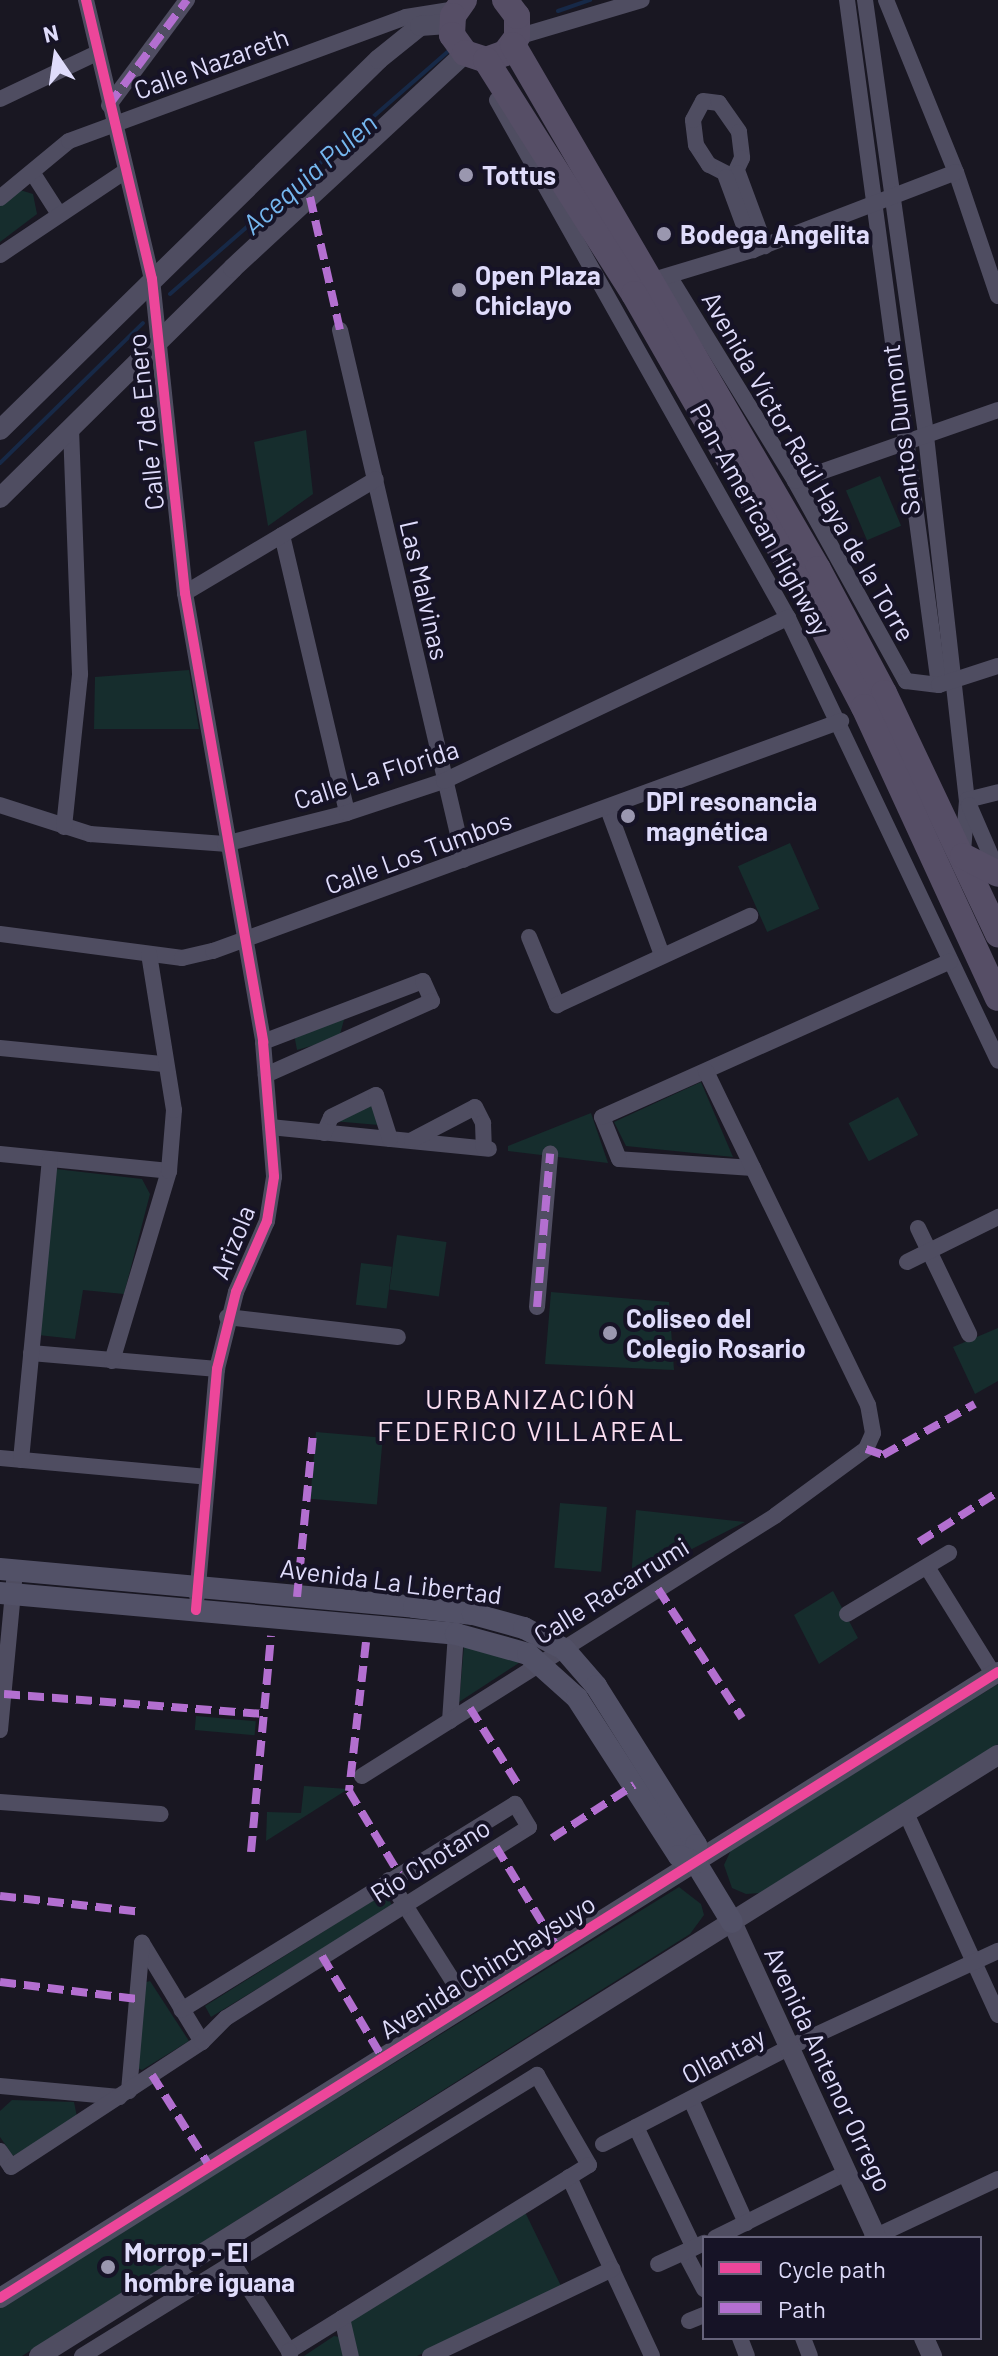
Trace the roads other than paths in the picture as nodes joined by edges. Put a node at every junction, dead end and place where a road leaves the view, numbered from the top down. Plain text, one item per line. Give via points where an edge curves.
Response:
1 (86, 0) edge
2 (187, 0) edge
3 (505, 0) edge
4 (642, 0) edge
5 (847, 0) edge
6 (865, 0) edge
7 (886, 0) edge
8 (458, 7) edge
9 (515, 41) junction
10 (97, 53) junction
11 (474, 57) junction
12 (0, 99) edge
13 (109, 105) junction
14 (113, 124) junction
15 (32, 172) junction
16 (124, 172) junction
17 (956, 172) junction
18 (732, 175) dead end
19 (895, 197) junction
20 (0, 198) edge
21 (877, 204) junction
22 (59, 214) junction
23 (759, 248) junction
24 (0, 255) edge
25 (661, 278) junction
26 (152, 279) junction
27 (998, 296) edge
28 (340, 330) dead end
29 (158, 340) junction
30 (998, 410) edge
31 (71, 427) junction
32 (0, 430) edge
33 (926, 436) junction
34 (908, 442) junction
35 (766, 454) junction
36 (376, 479) junction
37 (795, 481) junction
38 (0, 498) edge
39 (282, 535) junction
40 (185, 593) junction
41 (788, 618) junction
42 (998, 666) edge
43 (946, 683) junction
44 (841, 721) junction
45 (444, 781) junction
46 (998, 792) edge
47 (967, 800) junction
48 (0, 805) edge
49 (608, 809) junction
50 (347, 813) junction
51 (64, 827) junction
52 (225, 844) junction
53 (963, 856) junction
54 (464, 860) junction
55 (998, 873) edge
56 (750, 916) dead end
57 (0, 934) edge
58 (998, 934) edge
59 (529, 937) dead end
60 (243, 943) junction
61 (149, 954) junction
62 (662, 955) junction
63 (950, 961) junction
64 (998, 998) edge
65 (353, 1009) junction
66 (353, 1036) junction
67 (263, 1042) junction
68 (0, 1048) edge
69 (998, 1061) edge
70 (164, 1064) junction
71 (706, 1071) junction
72 (266, 1075) junction
73 (270, 1127) junction
74 (324, 1133) junction
75 (390, 1139) junction
76 (411, 1141) junction
77 (0, 1154) edge
78 (550, 1154) dead end
79 (50, 1159) junction
80 (753, 1168) junction
81 (169, 1171) junction
82 (998, 1217) edge
83 (918, 1228) dead end
84 (928, 1252) junction
85 (907, 1262) dead end
86 (537, 1307) dead end
87 (227, 1317) junction
88 (969, 1334) dead end
89 (398, 1337) dead end
90 (31, 1353) junction
91 (112, 1361) junction
92 (217, 1369) junction
93 (0, 1458) edge
94 (21, 1460) junction
95 (207, 1477) junction
96 (949, 1553) dead end
97 (927, 1567) junction
98 (8, 1570) edge
99 (6, 1593) edge
100 (197, 1599) junction
101 (847, 1614) dead end
102 (413, 1618) junction
103 (456, 1634) junction
104 (564, 1649) junction
105 (542, 1662) junction
106 (996, 1673) edge
107 (2, 1698) edge
108 (450, 1721) junction
109 (0, 1730) edge
110 (613, 1732) junction
111 (998, 1755) edge
112 (362, 1776) dead end
113 (0, 1802) edge
114 (906, 1813) junction
115 (161, 1814) dead end
116 (700, 1869) junction
117 (389, 1880) junction
118 (404, 1903) junction
119 (729, 1916) junction
120 (300, 1936) junction
121 (998, 1951) edge
122 (316, 1960) junction
123 (974, 1962) junction
124 (468, 2005) junction
125 (182, 2010) junction
126 (998, 2015) edge
127 (202, 2042) junction
128 (792, 2046) junction
129 (0, 2086) edge
130 (124, 2094) junction
131 (691, 2100) junction
132 (636, 2127) junction
133 (603, 2144) dead end
134 (0, 2151) edge
135 (848, 2172) junction
136 (569, 2177) junction
137 (998, 2179) edge
138 (746, 2223) junction
139 (719, 2236) edge
140 (875, 2236) edge
141 (877, 2236) edge
142 (220, 2243) junction
143 (694, 2248) edge
144 (232, 2263) junction
145 (658, 2264) dead end
146 (612, 2269) junction
147 (702, 2281) edge
148 (0, 2298) edge
149 (342, 2318) junction
150 (289, 2354) edge
151 (39, 2356) edge
152 (82, 2356) edge
153 (351, 2356) edge
154 (430, 2356) edge
155 (652, 2356) edge

1 - 10 street, Calle 7 de Enero
2 - 13 street
3 - 9 main road, Pan-American Highway via 517,16
4 - 9 street
5 - 21 street, Santos Dumont
6 - 19 street, Santos Dumont
7 - 17 street
8 - 11 main road, Pan-American Highway
8 - 14 street, Calle Nazareth via 406,17
8 - 26 street via 407,34
9 - 11 main road
9 - 25 main road, Pan-American Highway
10 - 12 street
10 - 13 street, Calle 7 de Enero
11 - 29 street
11 - 41 street
11 - 64 main road, Pan-American Highway via 634,294 797,579 864,707
13 - 14 street, Calle 7 de Enero
14 - 15 street, Calle Nazareth via 69,141
14 - 16 street, Calle 7 de Enero
15 - 20 street, Calle Nazareth
15 - 22 street
16 - 22 street
16 - 26 street, Calle 7 de Enero
17 - 19 street
17 - 27 street
18 - 23 street
19 - 21 street
19 - 33 street, Santos Dumont
21 - 23 street
21 - 34 street, Santos Dumont
22 - 24 street
23 - 25 street
25 - 35 main road, Pan-American Highway
26 - 29 street, Calle 7 de Enero
26 - 32 street
28 - 36 street, Las Malvinas
29 - 31 street
29 - 40 street, Calle 7 de Enero
30 - 33 street
31 - 38 street
31 - 51 street via 80,674
33 - 34 street
33 - 43 street, Santos Dumont
34 - 37 street
34 - 43 street, Santos Dumont
35 - 37 street, Avenida Víctor Raúl Haya de la Torre
35 - 53 main road, Pan-American Highway
36 - 39 street
36 - 45 street, Las Malvinas
37 - 43 street, Avenida Víctor Raúl Haya de la Torre via 906,681
39 - 40 street
39 - 50 street
40 - 52 street, Calle 7 de Enero
41 - 44 street
41 - 45 street, Calle La Florida
42 - 43 street
43 - 47 street, Santos Dumont
44 - 49 street, Calle Los Tumbos
44 - 63 street
45 - 50 street, Calle La Florida
45 - 54 street, Las Malvinas
46 - 47 street
47 - 53 street, Santos Dumont
47 - 55 street
48 - 51 street, Calle La Florida
49 - 54 street, Calle Los Tumbos
49 - 62 street
50 - 52 street, Calle La Florida
51 - 52 street, Calle La Florida via 90,834
52 - 60 street, Arizola
53 - 55 main road
53 - 58 main road, Pan-American Highway
54 - 60 street, Calle Los Tumbos
56 - 62 street
57 - 61 street, Calle Los Tumbos
59 - 62 street via 557,1005
60 - 61 street, Calle Los Tumbos via 182,958
60 - 67 street, Arizola
61 - 70 street
63 - 69 street
63 - 71 street
65 - 66 street
65 - 66 street via 423,981 432,1001
65 - 67 street
66 - 72 street
67 - 72 street, Arizola
68 - 70 street
70 - 81 street via 174,1110
71 - 80 street
71 - 80 street via 602,1117 619,1159
72 - 73 street, Arizola
73 - 74 street
73 - 87 street, Arizola via 273,1201
74 - 75 street
74 - 75 street via 331,1117 376,1095
75 - 76 street
76 - 76 street via 487,1149 475,1107
77 - 79 street
78 - 86 street
79 - 81 street
79 - 90 street
80 - 104 street, Calle Racarrumi via 868,1405 873,1433 852,1463
81 - 91 street
82 - 84 street
83 - 84 street
84 - 85 street
84 - 88 street
87 - 89 street
87 - 92 street, Arizola
90 - 91 street
90 - 94 street
91 - 92 street
92 - 95 street, Arizola
93 - 94 street
94 - 95 street
95 - 100 street, Arizola
96 - 97 street
97 - 101 street
97 - 106 street
98 - 99 street
98 - 100 main road, Avenida La Libertad
99 - 100 main road, Avenida La Libertad
99 - 107 street
100 - 102 main road, Avenida La Libertad
102 - 103 main road, Avenida La Libertad
102 - 104 main road, Avenida La Libertad via 498,1619
103 - 105 main road, Avenida La Libertad
103 - 108 street
104 - 105 street, Calle Racarrumi
104 - 110 main road, Avenida La Libertad
105 - 108 street, Calle Racarrumi
105 - 110 main road, Avenida La Libertad
106 - 116 street, Avenida Chinchaysuyo
107 - 109 street
108 - 112 street, Calle Racarrumi
110 - 116 main road, Avenida La Libertad via 679,1856
111 - 114 street
113 - 115 street
114 - 119 street
114 - 123 street
116 - 119 main road, Avenida La Libertad
116 - 124 street, Avenida Chinchaysuyo
117 - 118 street
117 - 118 street, Río Chotano via 515,1804 529,1827
117 - 120 street, Río Chotano
118 - 122 street, Río Chotano
118 - 124 street
119 - 128 street, Avenida Antenor Orrego
119 - 142 street
120 - 122 street
120 - 125 street, Río Chotano
121 - 123 street, Ollantay
122 - 127 street, Río Chotano via 226,2018
123 - 126 street
123 - 128 street, Ollantay
124 - 148 street, Avenida Chinchaysuyo
125 - 127 street
125 - 130 street via 142,1943
127 - 130 street, Río Chotano
128 - 131 street, Ollantay
128 - 135 street, Avenida Antenor Orrego
129 - 130 street
130 - 134 street, Río Chotano via 11,2167
131 - 132 street, Ollantay
131 - 138 street
132 - 133 street, Ollantay
132 - 143 street
135 - 138 street
135 - 140 street, Avenida Antenor Orrego
136 - 144 street via 589,2165 537,2075
136 - 146 street
136 - 149 street
137 - 141 street
138 - 139 street
142 - 144 street
142 - 151 street
143 - 145 street
143 - 147 street
144 - 150 street
144 - 152 street
146 - 154 street
146 - 155 street
149 - 150 street
149 - 153 street

